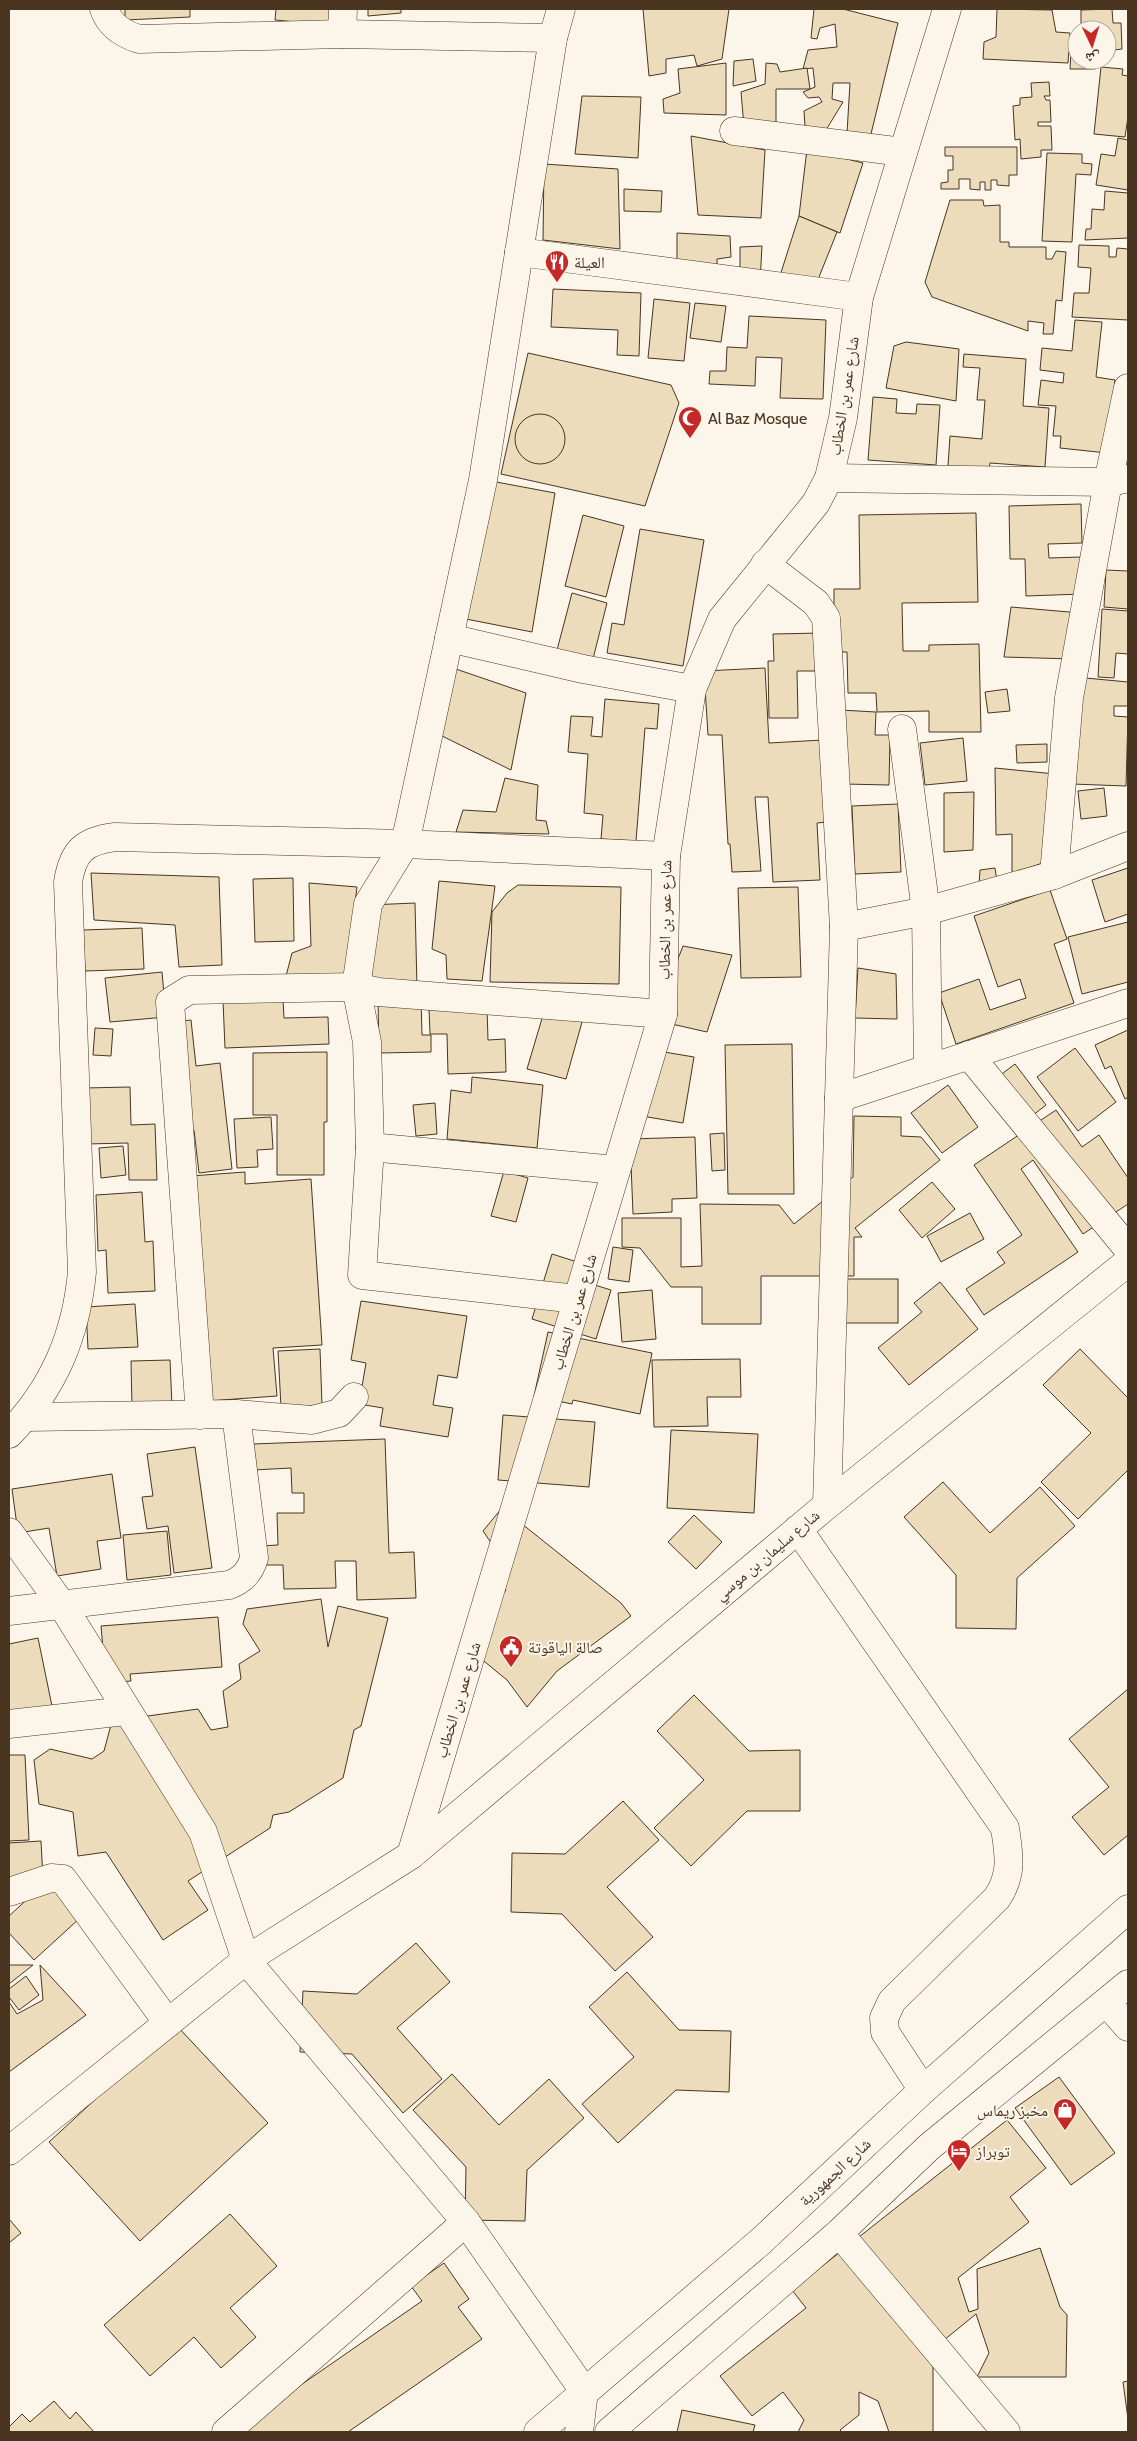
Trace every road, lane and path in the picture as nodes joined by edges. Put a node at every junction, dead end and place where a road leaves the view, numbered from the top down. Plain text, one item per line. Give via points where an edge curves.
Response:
1 (104, 9) edge
2 (561, 9) edge
3 (947, 9) edge
4 (343, 21) edge
5 (553, 38) junction
6 (734, 131) dead end
7 (903, 152) junction
8 (519, 252) junction
9 (859, 297) junction
10 (1128, 388) edge
11 (829, 478) junction
12 (1118, 480) edge
13 (765, 564) junction
14 (449, 638) junction
15 (692, 689) junction
16 (902, 729) dead end
17 (405, 844) junction
18 (1128, 846) edge
19 (666, 856) junction
20 (1054, 875) junction
21 (926, 911) junction
22 (844, 927) junction
23 (356, 987) junction
24 (1128, 1003) edge
25 (663, 1014) junction
26 (969, 1055) junction
27 (928, 1069) junction
28 (839, 1098) junction
29 (370, 1147) junction
30 (616, 1170) junction
31 (1128, 1249) edge
32 (1128, 1262) edge
33 (577, 1299) junction
34 (354, 1397) dead end
35 (236, 1414) junction
36 (200, 1415) junction
37 (17, 1426) edge
38 (827, 1505) junction
39 (798, 1528) junction
40 (9, 1532) edge
41 (62, 1605) junction
42 (9, 1611) edge
43 (126, 1711) junction
44 (9, 1724) edge
45 (411, 1855) junction
46 (9, 1892) edge
47 (1128, 1909) edge
48 (246, 1960) junction
49 (1128, 1984) edge
50 (1107, 2003) junction
51 (168, 2023) junction
52 (1128, 2027) edge
53 (923, 2090) junction
54 (9, 2151) edge
55 (466, 2222) junction
56 (839, 2233) junction
57 (584, 2392) junction
58 (226, 2432) edge
59 (538, 2432) edge
60 (580, 2432) edge
61 (609, 2432) edge
62 (1006, 2432) edge

1 - 4 street via 124,34 139,39
2 - 5 street
3 - 7 street, شارع عمر بن الخطاب
4 - 5 street
5 - 8 street
6 - 7 street
7 - 9 street, شارع عمر بن الخطاب
8 - 9 street
8 - 14 street via 483,480
9 - 11 street, شارع عمر بن الخطاب via 843,418
10 - 12 street
11 - 12 street
11 - 13 street, شارع عمر بن الخطاب via 816,503
12 - 20 street via 1069,698
13 - 15 street, شارع عمر بن الخطاب via 722,620
13 - 22 street via 816,603 826,618
14 - 15 street via 583,669
14 - 17 street
15 - 19 street, شارع عمر بن الخطاب
16 - 21 street
17 - 19 street
17 - 23 street via 368,904
17 - 37 street via 115,836 97,839 81,849 71,864 68,882 82,1272 79,1304 63,1356 44,1391
18 - 20 street
19 - 25 street, شارع عمر بن الخطاب
20 - 21 street
21 - 22 street
21 - 27 street
22 - 28 street
23 - 25 street via 378,992
23 - 29 street via 367,1042
23 - 36 street via 189,990 170,1002
24 - 26 street
25 - 30 street, شارع عمر بن الخطاب
26 - 27 street
26 - 31 street
27 - 28 street
28 - 38 street
29 - 30 street
29 - 33 street via 362,1275
30 - 33 street, شارع عمر بن الخطاب
32 - 38 street, شارع سليمان بن موسي
33 - 45 street, شارع عمر بن الخطاب
34 - 35 street via 339,1413 319,1419
35 - 36 street
35 - 41 street via 254,1558 246,1575 229,1585
36 - 37 street
38 - 39 street, شارع سليمان بن موسي
39 - 45 street, شارع سليمان بن موسي
39 - 53 street via 1006,1828 1009,1859 1006,1884 997,1898 892,2001 884,2018 885,2032
40 - 41 street
41 - 42 street
41 - 43 street
43 - 44 street
43 - 48 street via 203,1832
45 - 48 street, شارع سليمان بن موسي
46 - 51 street via 51,1878 63,1879
47 - 53 street, شارع الجمهورية
48 - 51 street, شارع سليمان بن موسي
48 - 55 street
49 - 50 street
50 - 52 street
50 - 56 street via 929,2146
51 - 54 street, شارع سليمان بن موسي
53 - 57 street, شارع الجمهورية via 760,2242
55 - 57 street
55 - 58 street
56 - 61 street
56 - 62 street
57 - 59 street, شارع الجمهورية
57 - 60 street

